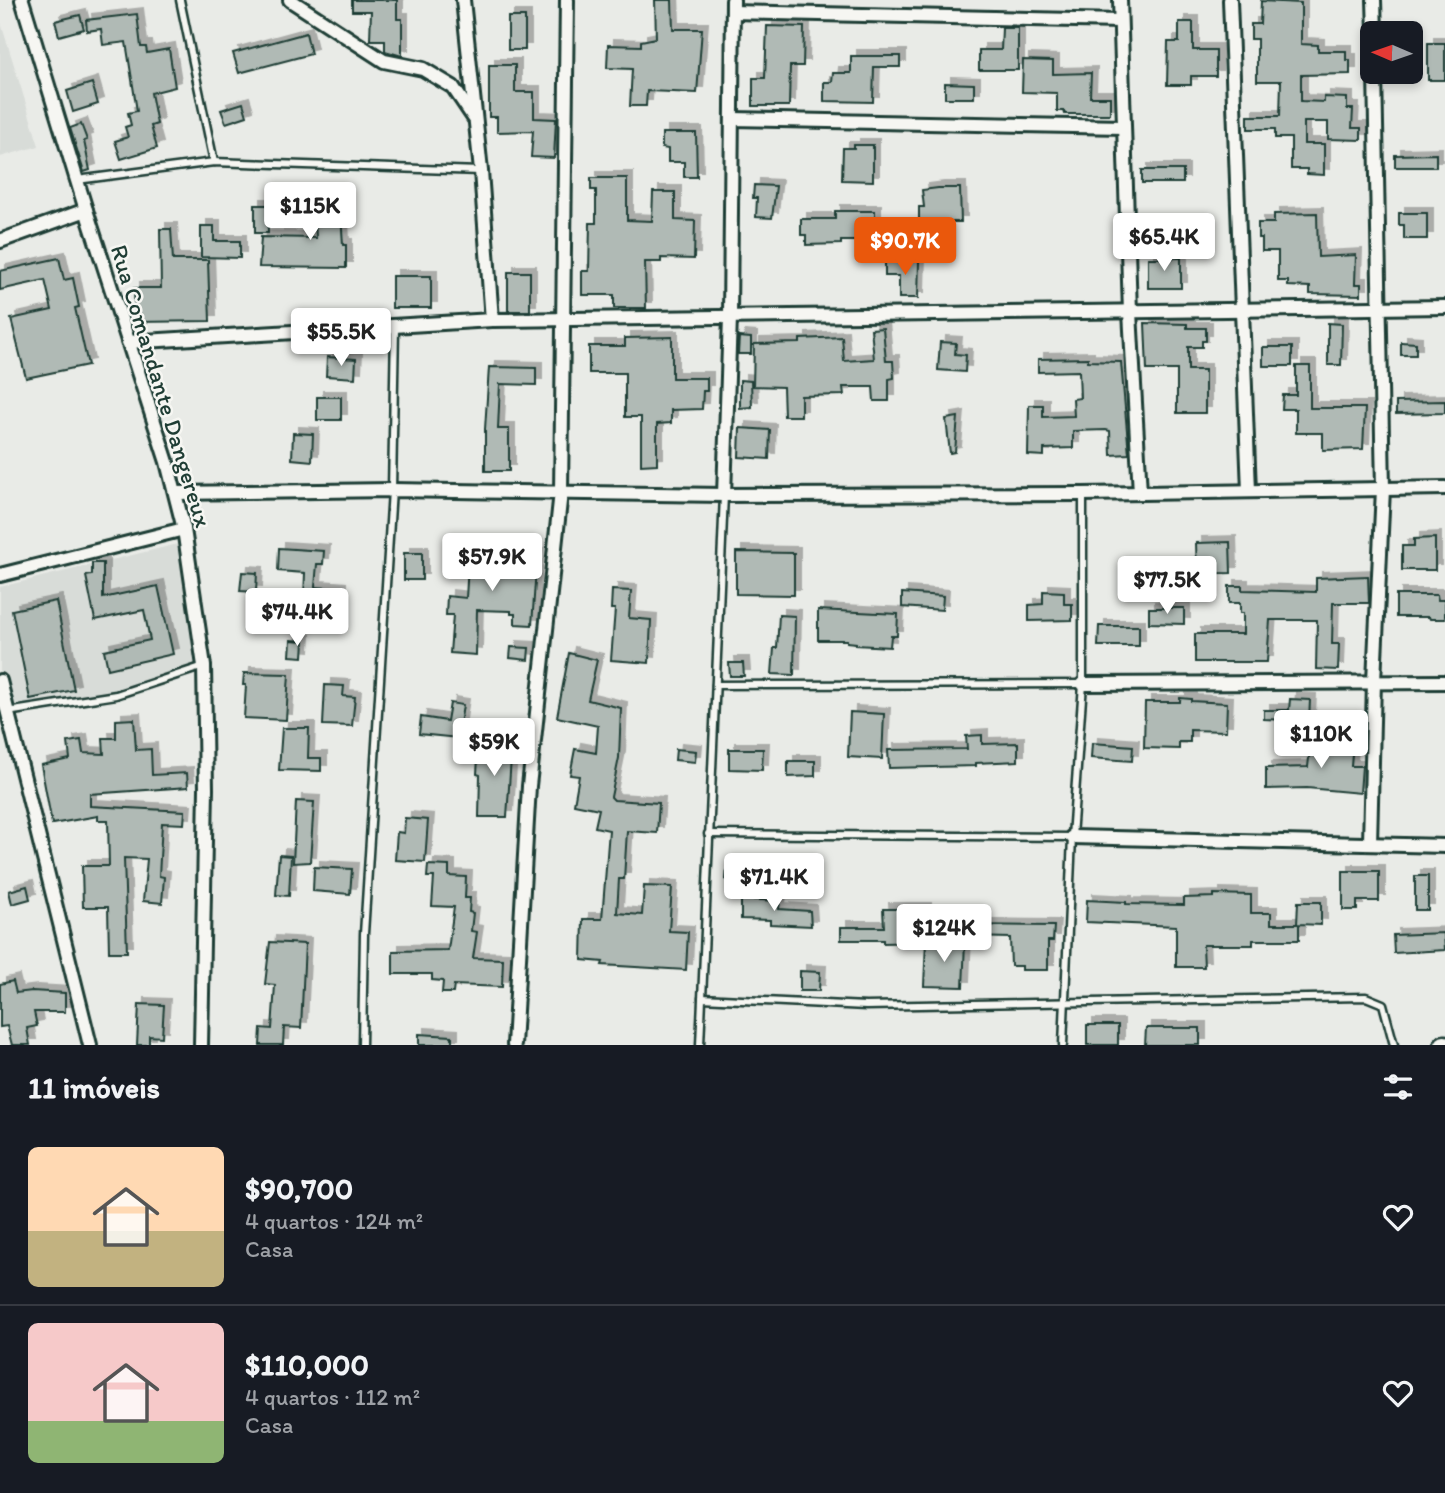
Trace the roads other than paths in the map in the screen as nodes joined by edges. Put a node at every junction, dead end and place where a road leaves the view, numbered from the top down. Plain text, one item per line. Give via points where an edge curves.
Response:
1 (22, 0) edge
2 (180, 0) edge
3 (290, 0) edge
4 (463, 0) edge
5 (568, 0) edge
6 (1120, 0) edge
7 (1230, 0) edge
8 (1374, 0) edge
9 (733, 6) edge
10 (1120, 21) junction
11 (1375, 21) edge
12 (1375, 84) edge
13 (732, 119) junction
14 (476, 121) junction
15 (1124, 127) junction
16 (214, 162) junction
17 (481, 171) junction
18 (77, 180) junction
19 (86, 210) junction
20 (0, 241) edge
21 (1445, 307) edge
22 (1380, 309) junction
23 (1242, 310) junction
24 (1130, 312) junction
25 (730, 317) junction
26 (492, 320) junction
27 (564, 321) junction
28 (395, 326) junction
29 (128, 342) junction
30 (1445, 488) edge
31 (1383, 489) junction
32 (392, 490) junction
33 (1250, 491) junction
34 (561, 492) junction
35 (176, 493) junction
36 (1083, 494) junction
37 (1140, 494) junction
38 (724, 495) junction
39 (184, 529) junction
40 (0, 575) edge
41 (204, 666) junction
42 (0, 681) edge
43 (1374, 681) junction
44 (1445, 682) edge
45 (1083, 684) junction
46 (716, 685) junction
47 (8, 712) junction
48 (708, 835) junction
49 (1072, 837) junction
50 (1370, 843) junction
51 (1445, 846) edge
52 (702, 998) junction
53 (1064, 1003) junction
54 (90, 1045) edge
55 (201, 1045) edge
56 (362, 1045) edge
57 (514, 1045) edge
58 (700, 1045) edge
59 (1063, 1045) edge
60 (1394, 1045) edge

1 - 18 street, Rua Comandante Dangereux
2 - 16 lane
3 - 14 street via 384,61 423,69 453,87
4 - 14 street
5 - 27 street
6 - 10 street
7 - 23 street
8 - 11 street
9 - 10 street
9 - 13 street
10 - 15 street
12 - 22 street
13 - 15 street
13 - 25 street
14 - 17 street
15 - 24 street
16 - 17 lane
16 - 18 lane
17 - 26 street
18 - 19 street, Rua Comandante Dangereux
19 - 20 street
19 - 29 street, Rua Comandante Dangereux
21 - 22 street
22 - 23 street
22 - 31 street
23 - 24 street
23 - 33 street
24 - 25 street
24 - 37 street
25 - 27 street
25 - 38 street
26 - 27 street
26 - 28 street
27 - 34 street
28 - 29 street
28 - 32 lane
29 - 35 street, Rua Comandante Dangereux
30 - 31 street
31 - 33 street
31 - 43 street
32 - 34 street
32 - 35 street
32 - 56 lane via 364,934
33 - 37 street
34 - 38 street
34 - 57 street via 529,786
35 - 39 street, Rua Comandante Dangereux
36 - 37 street
36 - 38 street
36 - 45 lane
38 - 46 lane
39 - 40 street
39 - 41 street, Rua Comandante Dangereux
41 - 47 lane via 116,695
41 - 55 street, Rua Comandante Dangereux
42 - 47 street
43 - 44 street
43 - 45 street
43 - 50 street
45 - 46 lane
45 - 49 lane
46 - 48 lane
47 - 54 street
48 - 49 lane
48 - 52 lane
49 - 50 street
49 - 53 lane
50 - 51 street
52 - 53 lane via 866,1006
52 - 58 lane
53 - 59 lane
53 - 60 lane via 1366,997 1383,1004

